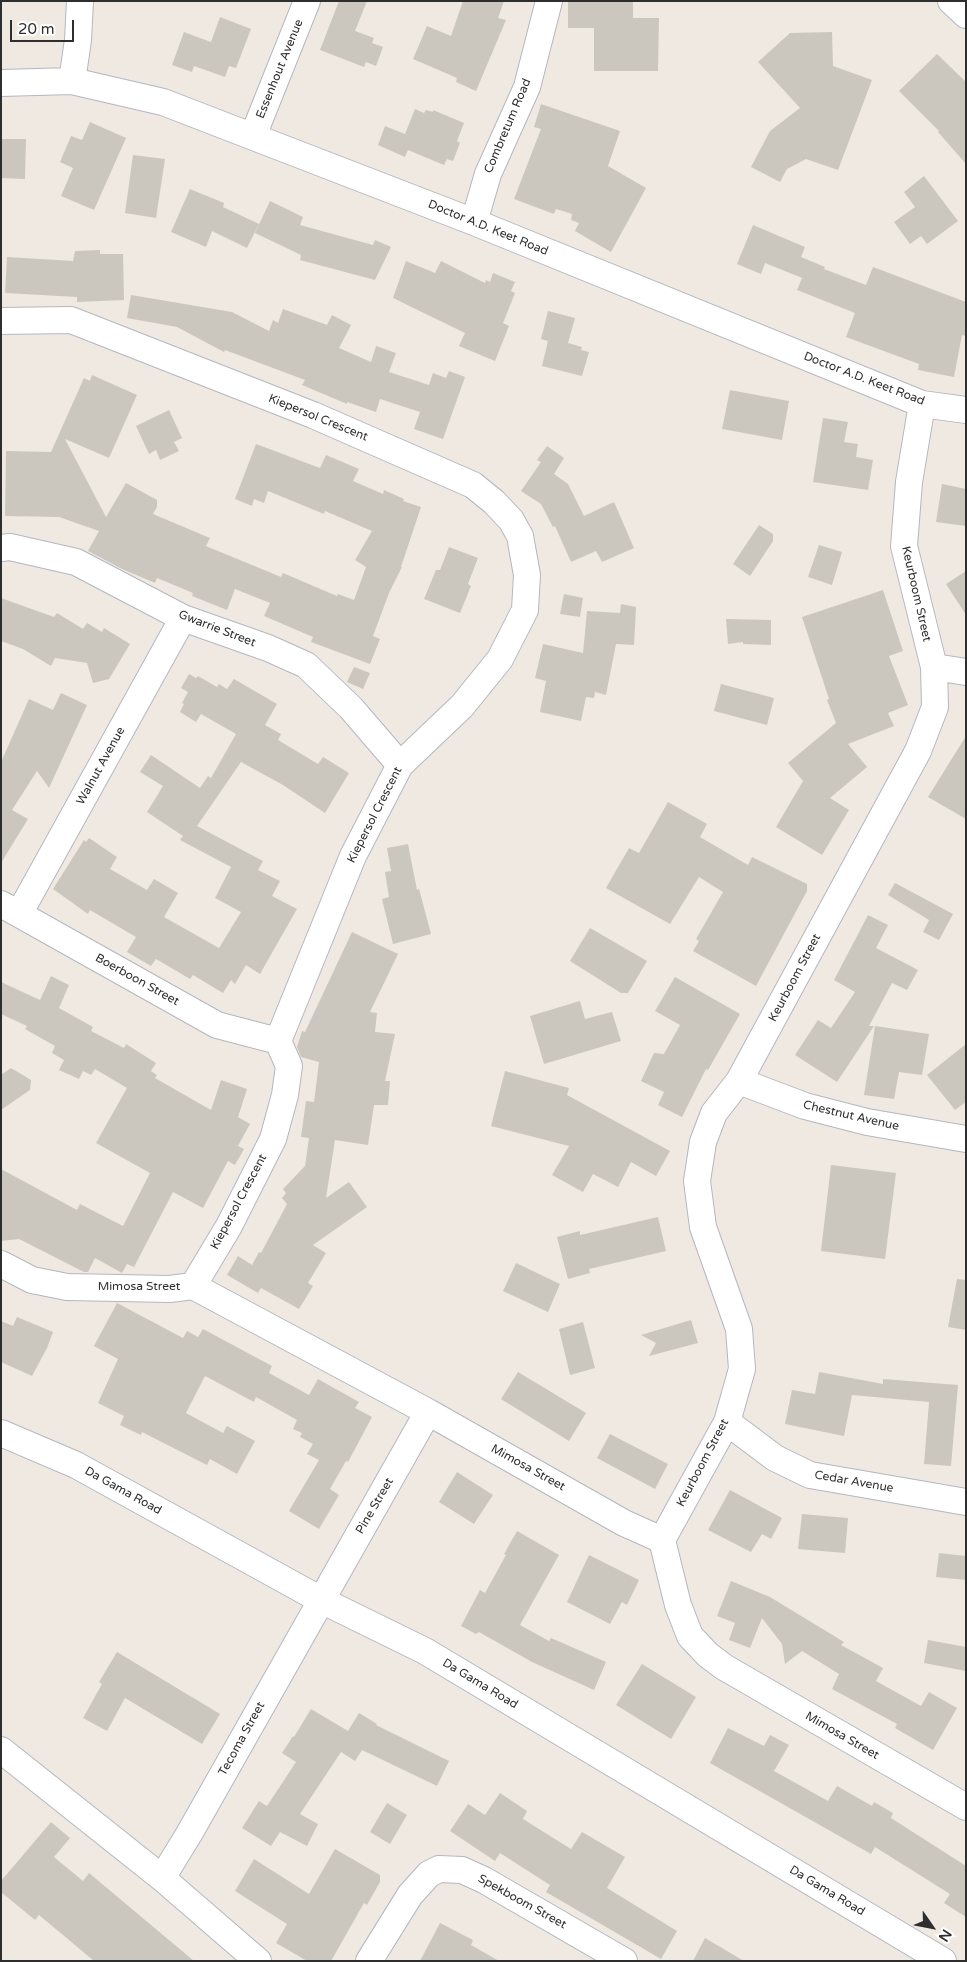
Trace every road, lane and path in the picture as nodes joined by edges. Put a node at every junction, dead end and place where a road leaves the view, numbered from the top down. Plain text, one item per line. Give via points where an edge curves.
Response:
1 (80, 1) edge
2 (307, 1) edge
3 (549, 1) edge
4 (951, 1) edge
5 (966, 15) edge
6 (72, 81) junction
7 (1, 83) edge
8 (253, 136) junction
9 (474, 222) junction
10 (1, 321) edge
11 (922, 404) junction
12 (966, 410) edge
13 (1, 548) edge
14 (183, 618) junction
15 (934, 666) junction
16 (966, 672) edge
17 (400, 765) junction
18 (10, 909) edge
19 (278, 1041) junction
20 (739, 1081) junction
21 (966, 1139) edge
22 (1, 1264) edge
23 (193, 1286) junction
24 (428, 1412) junction
25 (727, 1422) junction
26 (1, 1433) edge
27 (966, 1502) edge
28 (662, 1540) junction
29 (321, 1600) junction
30 (1, 1750) edge
31 (966, 1807) edge
32 (162, 1878) junction
33 (258, 1961) edge
34 (369, 1961) edge
35 (624, 1961) edge
36 (943, 1961) edge

1 - 6 street
2 - 8 street, Essenhout Avenue
3 - 9 street, Combretum Road via 527,87 488,174
4 - 5 street
6 - 7 street, Doctor A.D. Keet Road
6 - 8 street, Doctor A.D. Keet Road via 163,102
8 - 9 street, Doctor A.D. Keet Road
9 - 11 street, Doctor A.D. Keet Road
10 - 17 street, Kiepersol Crescent via 71,320 313,415 446,472 473,485 511,520 520,536 527,575 525,610 494,667 462,706
11 - 12 street, Doctor A.D. Keet Road
11 - 15 street, Keurboom Street via 909,482 904,546
13 - 14 street, Gwarrie Street via 10,547 76,562
14 - 17 street, Gwarrie Street via 306,665 351,708
14 - 18 street, Walnut Avenue
15 - 16 street
15 - 20 street, Keurboom Street via 935,707 918,751
17 - 19 street, Kiepersol Crescent via 353,856
18 - 19 street, Boerboon Street via 217,1025
19 - 23 street, Kiepersol Crescent via 289,1066 273,1139 229,1226
20 - 21 street, Chestnut Avenue via 805,1106 867,1122
20 - 25 street, Keurboom Street via 714,1113 703,1142 697,1181 703,1227 739,1329 742,1369
22 - 23 street, Mimosa Street via 32,1280 67,1287
23 - 24 street, Mimosa Street
24 - 28 street, Mimosa Street via 624,1523
24 - 29 street, Pine Street
25 - 27 street, Cedar Avenue via 775,1458 810,1475
25 - 28 street, Keurboom Street
26 - 29 street, Da Gama Road via 76,1466
28 - 31 street, Mimosa Street via 678,1605 690,1636 708,1655
29 - 32 street, Tecoma Street
29 - 36 street, Da Gama Road via 425,1651
30 - 32 street
32 - 33 street
34 - 35 street, Spekboom Street via 410,1895 438,1869 462,1870 484,1880

